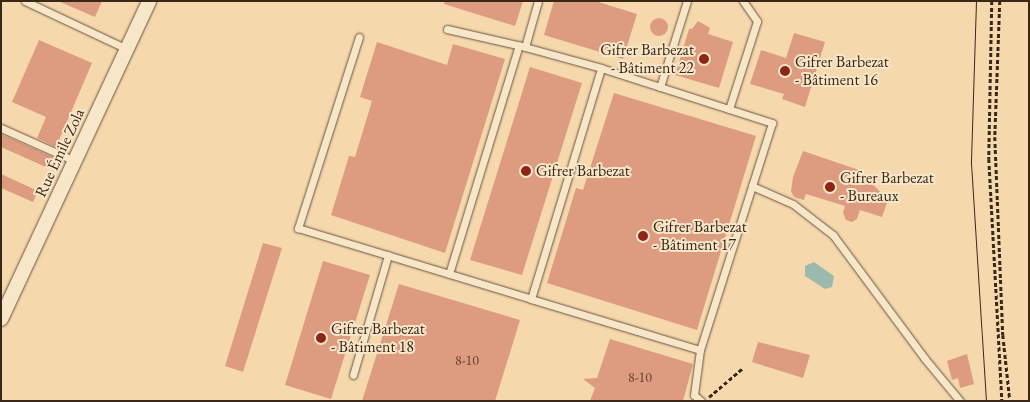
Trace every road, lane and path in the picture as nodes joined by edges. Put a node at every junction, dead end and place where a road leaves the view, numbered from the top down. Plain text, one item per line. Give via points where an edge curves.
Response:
1 (26, 1) edge
2 (149, 1) edge
3 (538, 1) edge
4 (687, 1) edge
5 (744, 1) edge
6 (992, 1) edge
7 (1000, 1) edge
8 (447, 29) dead end
9 (359, 37) dead end
10 (522, 46) junction
11 (127, 49) junction
12 (601, 68) junction
13 (660, 87) junction
14 (730, 109) junction
15 (1, 128) edge
16 (75, 161) junction
17 (752, 186) junction
18 (388, 255) junction
19 (449, 274) junction
20 (531, 299) junction
21 (1, 319) edge
22 (700, 350) junction
23 (743, 368) dead end
24 (353, 375) dead end
25 (702, 401) edge
26 (960, 401) edge
27 (1002, 401) edge
28 (1009, 401) edge

1 - 11 lane
2 - 11 street, Rue Émile Zola
3 - 10 lane
4 - 13 lane
5 - 14 lane via 757,20
6 - 27 path via 989,159
7 - 28 path via 995,137
8 - 10 lane
9 - 18 lane via 298,228
10 - 12 lane
10 - 19 lane
11 - 16 street, Rue Émile Zola
12 - 13 lane
12 - 20 lane
13 - 14 lane
14 - 17 lane via 772,123
15 - 16 lane
16 - 21 street, Rue Émile Zola
17 - 22 lane
17 - 26 lane via 793,204 833,235
18 - 19 lane
18 - 24 lane
19 - 20 lane
20 - 22 lane
22 - 25 lane via 694,395
23 - 25 path

